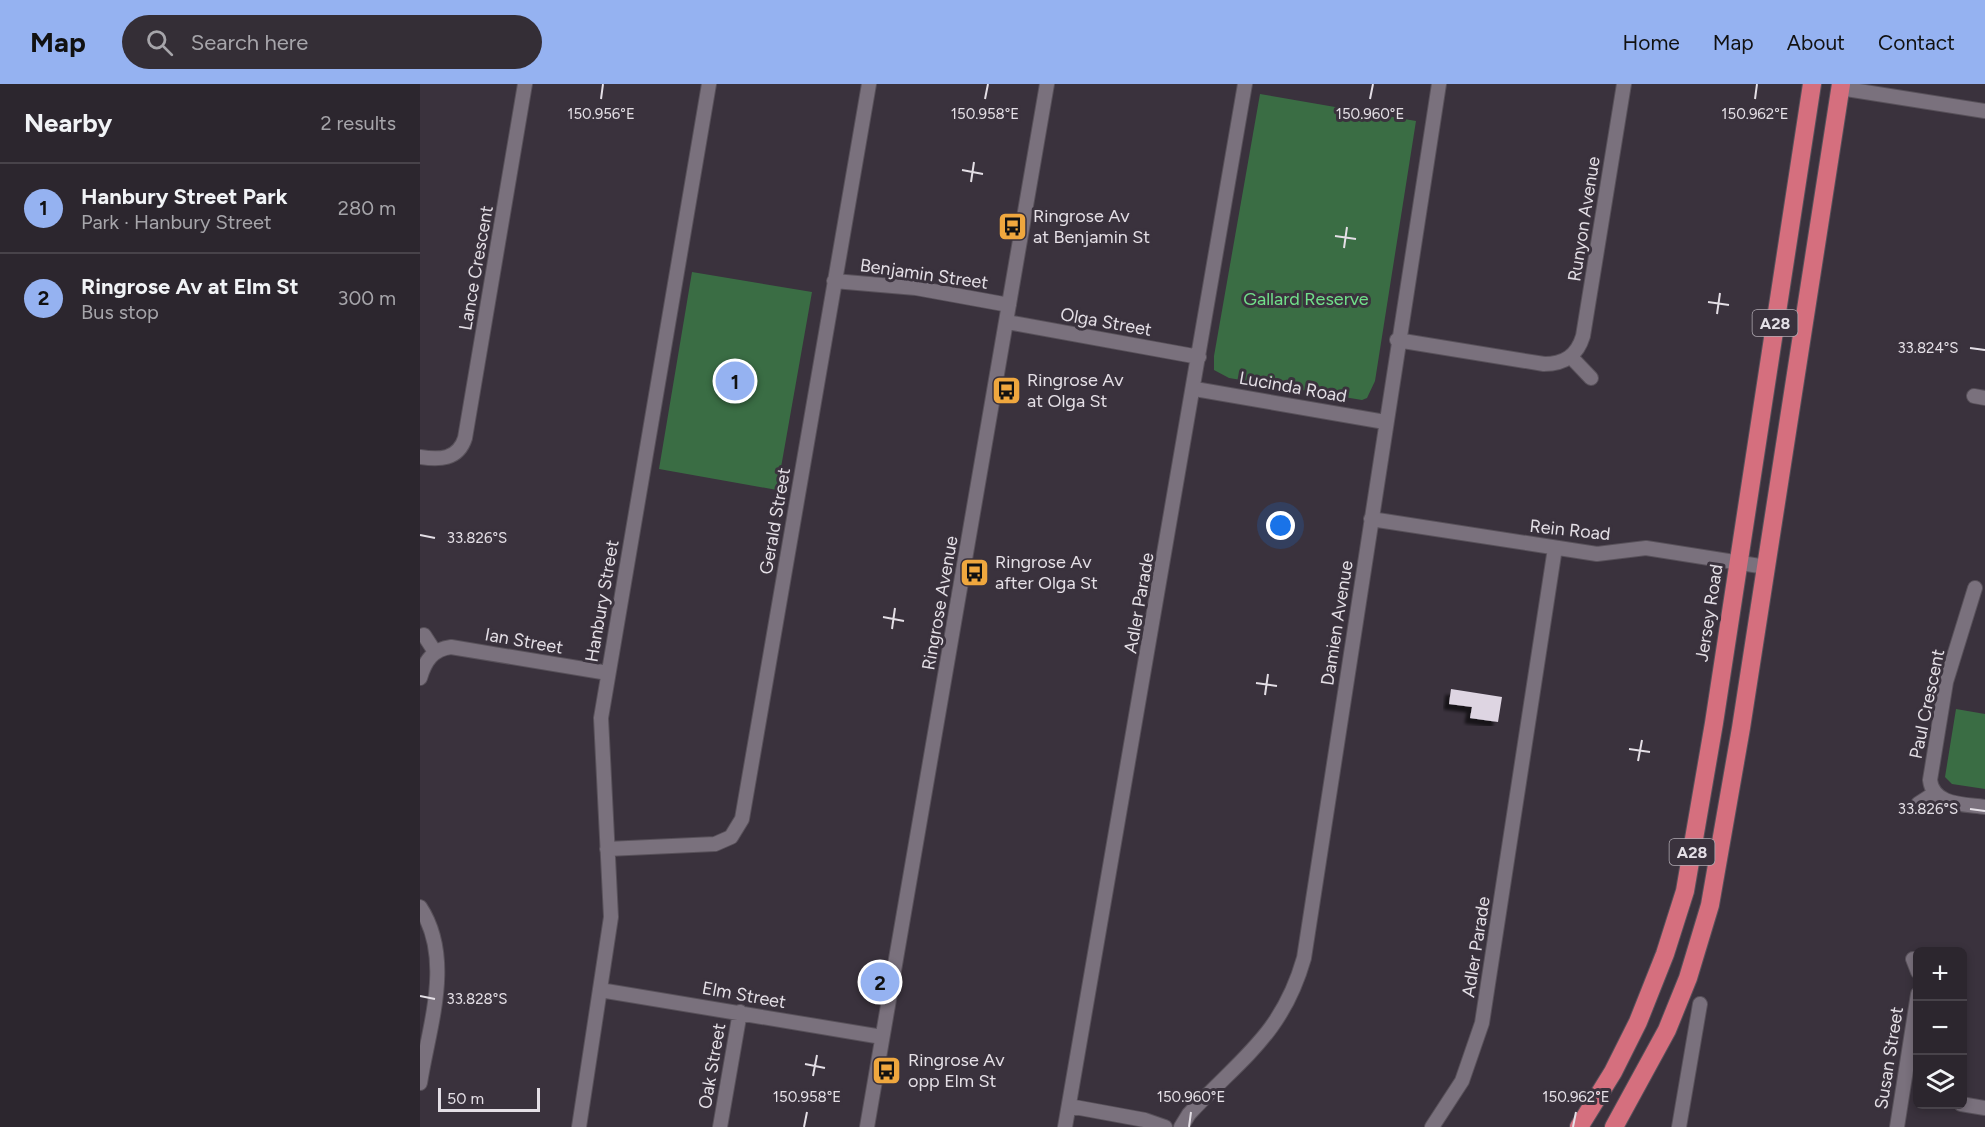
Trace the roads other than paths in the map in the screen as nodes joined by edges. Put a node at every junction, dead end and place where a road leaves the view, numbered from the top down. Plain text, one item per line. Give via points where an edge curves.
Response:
1 (525, 84) edge
2 (709, 84) edge
3 (868, 84) edge
4 (1047, 84) edge
5 (1245, 84) edge
6 (1439, 84) edge
7 (1624, 84) edge
8 (1812, 84) edge
9 (1840, 86) edge
10 (1985, 111) edge
11 (834, 281) junction
12 (1009, 305) junction
13 (1007, 322) junction
14 (1397, 340) junction
15 (1199, 357) junction
16 (1571, 357) junction
17 (1591, 378) dead end
18 (1195, 389) junction
19 (1385, 422) junction
20 (420, 457) edge
21 (1371, 519) junction
22 (1555, 548) junction
23 (1738, 562) junction
24 (1766, 567) junction
25 (1975, 588) dead end
26 (424, 635) dead end
27 (435, 652) junction
28 (608, 674) junction
29 (420, 678) edge
30 (1935, 793) junction
31 (1918, 804) dead end
32 (1985, 807) edge
33 (607, 849) junction
34 (420, 907) edge
35 (600, 990) junction
36 (1916, 1001) edge
37 (1700, 1004) dead end
38 (740, 1012) junction
39 (882, 1037) junction
40 (420, 1083) edge
41 (1902, 1095) junction
42 (1913, 1097) edge
43 (1967, 1105) edge
44 (1069, 1106) junction
45 (1985, 1108) edge
46 (579, 1127) edge
47 (720, 1127) edge
48 (867, 1127) edge
49 (1065, 1127) edge
50 (1165, 1127) edge
51 (1181, 1127) edge
52 (1432, 1127) edge
53 (1579, 1127) edge
54 (1614, 1127) edge
55 (1679, 1127) edge
56 (1897, 1127) edge

1 - 20 street, Lance Crescent via 465,438 458,460
2 - 28 street, Hanbury Street
3 - 11 street, Gerald Street
4 - 12 street, Ringrose Avenue
5 - 15 street, Adler Parade
6 - 14 street, Damien Avenue
7 - 16 street, Runyon Avenue via 1583,336
8 - 23 highway, Jersey Road / A28
9 - 10 street
9 - 24 highway, A28
11 - 12 street, Benjamin Street via 916,288
11 - 33 street, Gerald Street via 742,819 731,837 715,844
12 - 13 street, Ringrose Avenue
13 - 15 street, Olga Street
13 - 39 street, Ringrose Avenue
14 - 16 street via 1544,364
14 - 19 street, Damien Avenue
15 - 18 street, Adler Parade
16 - 17 street
18 - 19 street, Lucinda Road
18 - 44 street, Adler Parade
19 - 21 street, Damien Avenue
21 - 22 street, Rein Road
21 - 51 street, Damien Avenue via 1305,958 1283,1013 1270,1032 1189,1114
22 - 23 street, Rein Road via 1607,555 1646,548
22 - 52 street, Adler Parade via 1482,1023 1462,1081
23 - 24 street, Rein Road
23 - 53 highway, Jersey Road / A28 via 1685,891 1638,1022
24 - 54 highway, A28 via 1710,905 1667,1030
25 - 30 street, Paul Crescent via 1946,682 1930,776
26 - 27 street
27 - 28 street, Ian Street via 460,648
27 - 29 street via 424,665
28 - 33 street, Hanbury Street via 600,735
30 - 31 street
30 - 32 street via 1947,801
33 - 35 street, Hanbury Street via 611,917
34 - 40 street via 432,928 438,959
35 - 38 street, Elm Street
35 - 46 street, Hanbury Street
36 - 41 street, Susan Street
37 - 55 street
38 - 39 street, Elm Street
38 - 47 street, Oak Street
39 - 48 street, Ringrose Avenue
41 - 42 street
41 - 56 street, Susan Street
43 - 45 street
44 - 49 street, Adler Parade
44 - 50 street

